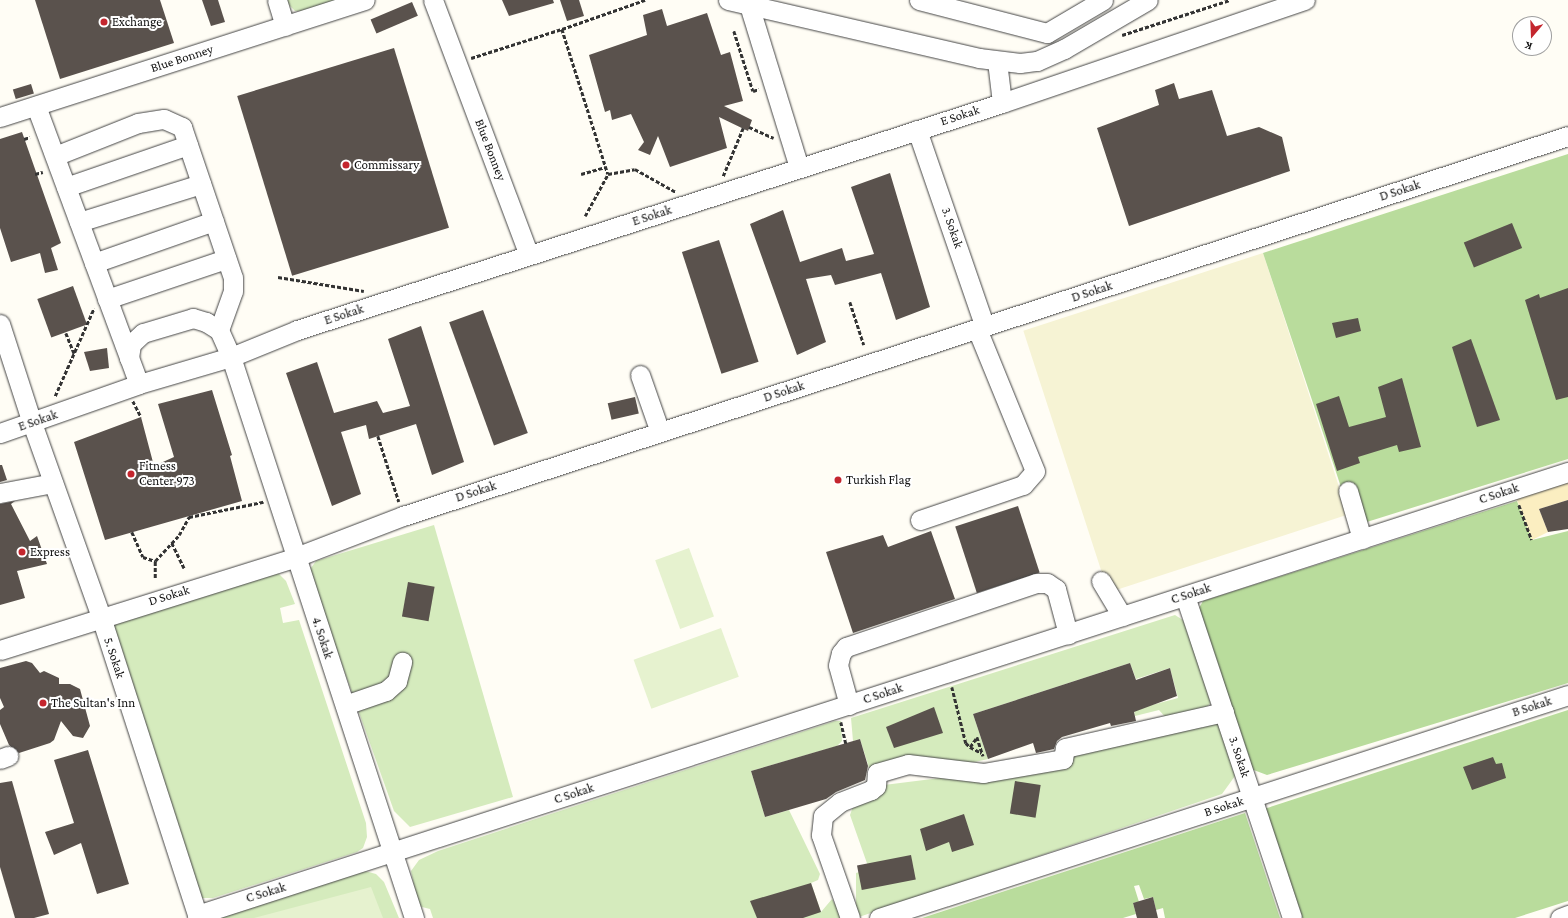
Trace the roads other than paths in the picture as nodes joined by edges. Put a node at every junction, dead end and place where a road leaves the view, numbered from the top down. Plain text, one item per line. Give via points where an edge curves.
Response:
1 (277, 0) edge
2 (365, 0) edge
3 (433, 0) edge
4 (728, 0) edge
5 (919, 0) edge
6 (1103, 0) edge
7 (1148, 0) edge
8 (1305, 0) edge
9 (749, 5) junction
10 (285, 26) junction
11 (997, 61) junction
12 (1002, 103) junction
13 (36, 106) junction
14 (0, 117) edge
15 (917, 130) junction
16 (1568, 136) edge
17 (188, 145) junction
18 (55, 156) junction
19 (799, 168) junction
20 (201, 184) junction
21 (66, 187) junction
22 (214, 221) junction
23 (79, 222) junction
24 (530, 255) junction
25 (226, 259) junction
26 (94, 263) junction
27 (105, 293) junction
28 (0, 324) edge
29 (981, 328) junction
30 (218, 330) junction
31 (231, 357) junction
32 (129, 358) junction
33 (640, 375) dead end
34 (139, 384) junction
35 (38, 421) junction
36 (660, 432) junction
37 (0, 433) edge
38 (1568, 472) edge
39 (53, 483) junction
40 (1348, 491) dead end
41 (0, 493) edge
42 (920, 520) dead end
43 (1362, 538) junction
44 (296, 557) junction
45 (1101, 581) dead end
46 (1185, 596) junction
47 (1122, 616) junction
48 (101, 617) junction
49 (1068, 634) junction
50 (0, 650) edge
51 (402, 662) dead end
52 (1568, 695) edge
53 (345, 705) junction
54 (843, 707) junction
55 (1224, 712) junction
56 (1252, 798) junction
57 (393, 853) junction
58 (1568, 915) edge
59 (197, 916) edge
60 (414, 918) edge
61 (850, 918) edge
62 (879, 918) edge
63 (1292, 918) edge
64 (1560, 918) edge

1 - 10 street
2 - 10 street, Blue Bonney
3 - 24 street, Blue Bonney
4 - 9 street
5 - 6 street via 1047,33
7 - 11 street via 1064,49 1037,61
8 - 12 street, E Sokak
9 - 11 street
9 - 19 street
10 - 13 street, Blue Bonney
11 - 12 street
12 - 15 street, E Sokak
13 - 14 street, Blue Bonney
13 - 18 street
15 - 19 street, E Sokak
15 - 29 street, 3. Sokak
16 - 29 street, D Sokak
17 - 18 street via 182,127 164,119 138,123
17 - 20 street
17 - 21 street
18 - 21 street
19 - 24 street, E Sokak
20 - 22 street
20 - 23 street
21 - 23 street
22 - 25 street
22 - 26 street
23 - 26 street
24 - 31 street, E Sokak via 297,330
25 - 27 street
25 - 30 street via 233,278 233,291
26 - 27 street
27 - 32 street
28 - 35 street, 5. Sokak
29 - 36 street, D Sokak
29 - 42 street, 3. Sokak via 1035,471 1023,485
30 - 31 street, 4. Sokak
30 - 32 street via 206,322 193,318 143,333 132,344
31 - 34 street, E Sokak
31 - 44 street, 4. Sokak
32 - 34 street
33 - 36 street
34 - 35 street, E Sokak
35 - 37 street, E Sokak
35 - 39 street, 5. Sokak
36 - 44 street, D Sokak via 404,516
38 - 43 street, C Sokak
39 - 41 street
39 - 48 street, 5. Sokak
40 - 43 street
43 - 46 street, C Sokak
44 - 48 street, D Sokak
44 - 53 street, 4. Sokak
45 - 47 street
46 - 47 street, C Sokak
46 - 55 street, 3. Sokak
47 - 49 street, C Sokak
48 - 50 street, D Sokak
48 - 59 street, 5. Sokak
49 - 54 street, C Sokak
49 - 54 street via 1056,589 1047,583 1036,583 846,647 841,653 838,665
51 - 53 street via 397,681 386,691
52 - 56 street, B Sokak
53 - 57 street, 4. Sokak
54 - 57 street, C Sokak
55 - 56 street, 3. Sokak
55 - 61 street via 1065,748 1063,759 988,772 908,764 876,773 876,786 872,790 840,802 823,816 821,835
56 - 62 street, B Sokak
56 - 63 street, 3. Sokak
57 - 59 street, C Sokak
57 - 60 street, 4. Sokak
58 - 64 street

